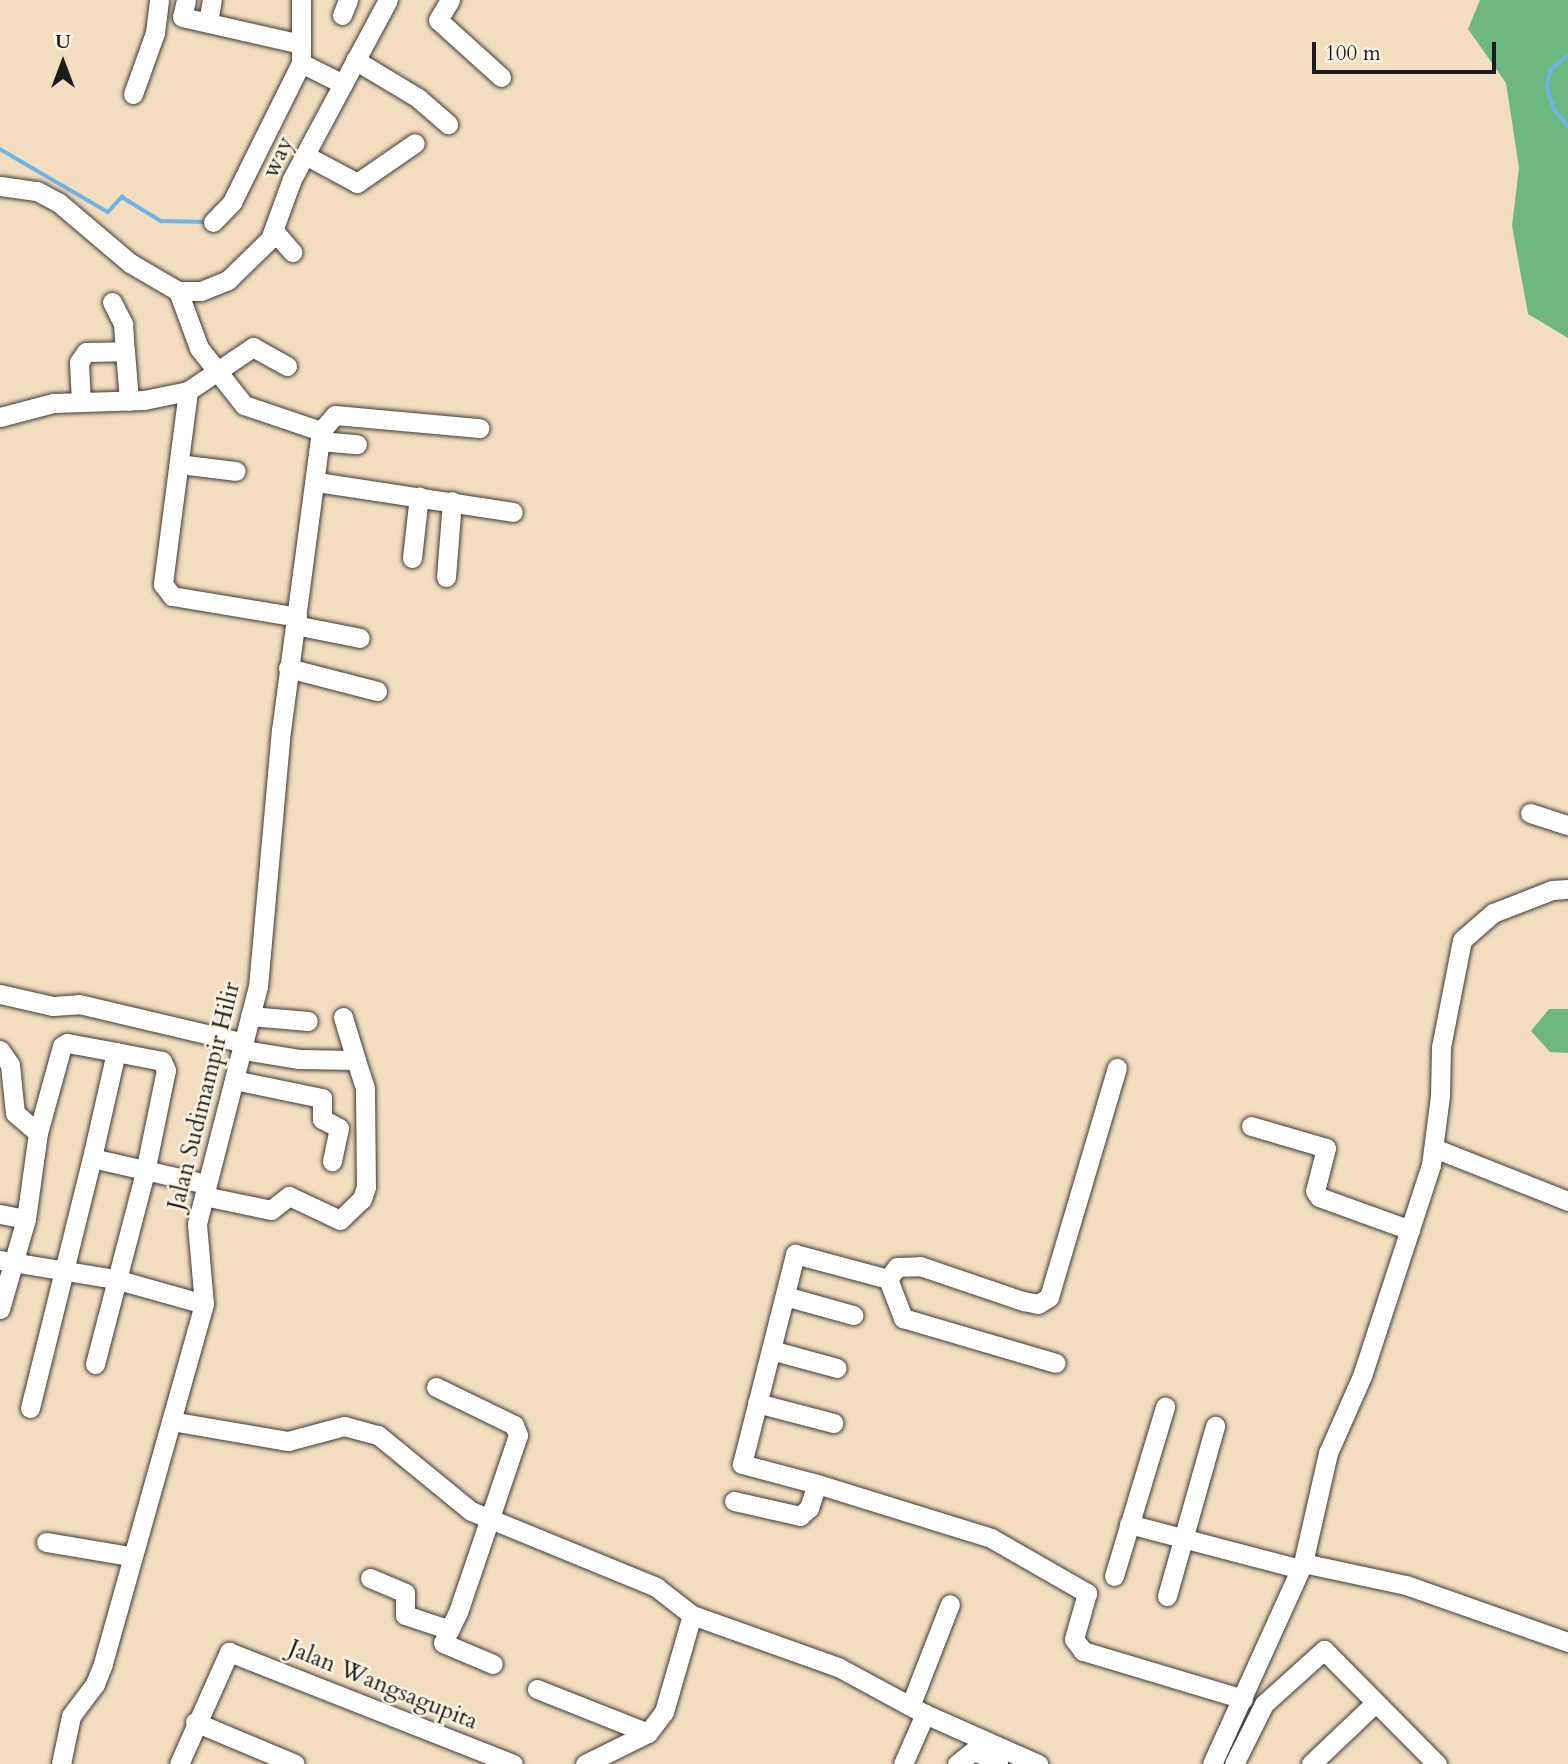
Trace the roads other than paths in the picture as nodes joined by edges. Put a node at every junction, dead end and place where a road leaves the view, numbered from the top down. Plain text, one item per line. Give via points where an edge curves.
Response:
1 (159, 0) edge
2 (186, 0) edge
3 (212, 0) edge
4 (302, 0) edge
5 (388, 0) edge
6 (450, 0) edge
7 (208, 22) junction
8 (301, 54) junction
9 (355, 60) junction
10 (501, 77) dead end
11 (343, 84) junction
12 (133, 94) dead end
13 (447, 124) dead end
14 (415, 143) dead end
15 (305, 155) junction
16 (0, 186) edge
17 (213, 222) dead end
18 (274, 231) junction
19 (292, 252) dead end
20 (178, 291) junction
21 (112, 302) dead end
22 (125, 351) junction
23 (287, 366) dead end
24 (219, 373) junction
25 (188, 391) junction
26 (129, 401) junction
27 (81, 402) junction
28 (0, 417) edge
29 (479, 428) dead end
30 (321, 436) junction
31 (357, 444) dead end
32 (179, 464) junction
33 (236, 471) dead end
34 (317, 482) junction
35 (419, 496) junction
36 (452, 501) junction
37 (513, 512) dead end
38 (412, 558) dead end
39 (446, 577) dead end
40 (296, 621) junction
41 (360, 638) dead end
42 (288, 668) junction
43 (377, 691) dead end
44 (1530, 813) dead end
45 (1568, 825) edge
46 (1565, 886) edge
47 (0, 994) edge
48 (250, 1016) junction
49 (343, 1017) dead end
50 (308, 1021) dead end
51 (244, 1047) junction
52 (0, 1050) edge
53 (116, 1052) junction
54 (356, 1060) junction
55 (1117, 1068) dead end
56 (234, 1080) junction
57 (1251, 1126) dead end
58 (38, 1133) junction
59 (1434, 1148) junction
60 (92, 1158) junction
61 (332, 1161) dead end
62 (145, 1172) junction
63 (205, 1190) junction
64 (1568, 1201) edge
65 (0, 1214) edge
66 (26, 1219) junction
67 (1410, 1230) junction
68 (6, 1261) edge
69 (62, 1270) junction
70 (115, 1279) junction
71 (888, 1279) junction
72 (785, 1296) junction
73 (1, 1299) edge
74 (204, 1304) junction
75 (853, 1315) dead end
76 (771, 1350) junction
77 (1056, 1363) dead end
78 (95, 1364) dead end
79 (837, 1368) dead end
80 (436, 1387) dead end
81 (758, 1403) junction
82 (1165, 1407) dead end
83 (30, 1408) dead end
84 (171, 1421) junction
85 (833, 1423) dead end
86 (1214, 1426) dead end
87 (817, 1484) junction
88 (734, 1501) dead end
89 (490, 1519) junction
90 (1129, 1524) junction
91 (1183, 1538) junction
92 (46, 1542) dead end
93 (130, 1556) junction
94 (1302, 1566) junction
95 (1114, 1576) dead end
96 (370, 1578) dead end
97 (1167, 1596) dead end
98 (950, 1604) dead end
99 (691, 1620) junction
100 (450, 1630) junction
101 (1568, 1642) edge
102 (493, 1664) dead end
103 (537, 1689) dead end
104 (1243, 1699) junction
105 (1375, 1703) junction
106 (918, 1709) junction
107 (195, 1722) junction
108 (648, 1733) junction
109 (1434, 1763) edge
110 (61, 1764) edge
111 (178, 1764) edge
112 (295, 1764) edge
113 (513, 1764) edge
114 (585, 1764) edge
115 (903, 1764) edge
116 (957, 1764) edge
117 (1008, 1764) edge
118 (1038, 1764) edge
119 (1212, 1764) edge
120 (1234, 1764) edge
121 (1311, 1764) edge

1 - 12 street via 155,33
2 - 7 street via 182,17
3 - 7 street
4 - 8 street
5 - 9 street, way
6 - 10 street via 438,20
7 - 8 street
8 - 11 street
8 - 17 street via 232,202
9 - 11 street, way
9 - 13 street via 418,98
11 - 15 street, way
14 - 15 street via 356,184
15 - 18 street, way
16 - 20 street via 37,191 58,202 130,264
18 - 19 street
18 - 20 street, way via 252,261 228,280 201,291
20 - 24 street via 199,348
21 - 22 street via 123,324
22 - 26 street
22 - 27 street via 81,356
23 - 24 street via 253,347
24 - 25 street
24 - 30 street via 244,405
25 - 26 street
25 - 32 street
26 - 27 street
27 - 28 street via 53,403
29 - 30 street via 335,415
30 - 31 street
30 - 34 street, Jalan Sudimampir Hilir
32 - 33 street
32 - 40 street via 163,584 166,591
34 - 35 street
34 - 40 street, Jalan Sudimampir Hilir
35 - 36 street
35 - 38 street
36 - 37 street
36 - 39 street
40 - 41 street
40 - 42 street, Jalan Sudimampir Hilir
42 - 43 street
42 - 48 street, Jalan Sudimampir Hilir via 258,986
44 - 45 street
46 - 59 street via 1493,913 1462,940 1440,1047
47 - 51 street via 54,1006 79,1004
48 - 50 street
48 - 51 street, Jalan Sudimampir Hilir
49 - 54 street
51 - 54 street via 299,1059
51 - 56 street, Jalan Sudimampir Hilir
52 - 58 street via 10,1065 15,1113
53 - 58 street via 76,1044 62,1046
53 - 60 street
53 - 62 street via 165,1065
54 - 63 street via 365,1088 366,1187 362,1199 340,1220 289,1196 271,1210
55 - 71 street via 1049,1297 1038,1304 1023,1301 920,1266 897,1268
56 - 61 street via 322,1098 322,1119 339,1128
56 - 63 street, Jalan Sudimampir Hilir
57 - 67 street via 1326,1149 1315,1191 1319,1197
58 - 66 street
59 - 64 street
59 - 67 street
60 - 62 street
60 - 69 street
62 - 63 street
62 - 70 street
63 - 74 street, Jalan Sudimampir Hilir via 197,1224
65 - 66 street
66 - 68 street
67 - 94 street via 1362,1376 1328,1453
68 - 69 street
68 - 73 street
69 - 70 street
69 - 83 street
70 - 74 street
70 - 78 street
71 - 72 street via 795,1254
71 - 77 street via 903,1318
72 - 75 street
72 - 76 street
74 - 84 street
76 - 79 street
76 - 81 street
80 - 89 street via 517,1429
81 - 85 street
81 - 87 street via 742,1464
82 - 90 street
84 - 89 street via 288,1441 344,1426 378,1435 471,1511
84 - 93 street
86 - 91 street
87 - 88 street via 809,1508 800,1516
87 - 104 street via 1008,1545 1087,1593 1074,1639 1083,1651
89 - 99 street via 656,1587
89 - 100 street
90 - 91 street
90 - 95 street
91 - 94 street
91 - 97 street
92 - 93 street
93 - 110 street via 103,1664 95,1684 71,1716
94 - 101 street via 1406,1585
94 - 104 street
96 - 100 street via 405,1592 405,1615
98 - 106 street
99 - 106 street via 792,1648
99 - 108 street via 664,1713
100 - 102 street via 444,1646
103 - 108 street
104 - 119 street
105 - 109 street
105 - 120 street via 1329,1652 1320,1650 1264,1704
105 - 121 street
106 - 115 street
106 - 118 street
107 - 111 street
107 - 112 street
107 - 113 street, Jalan Wangsagupita via 224,1657 235,1652
108 - 114 street
116 - 117 street via 974,1751

